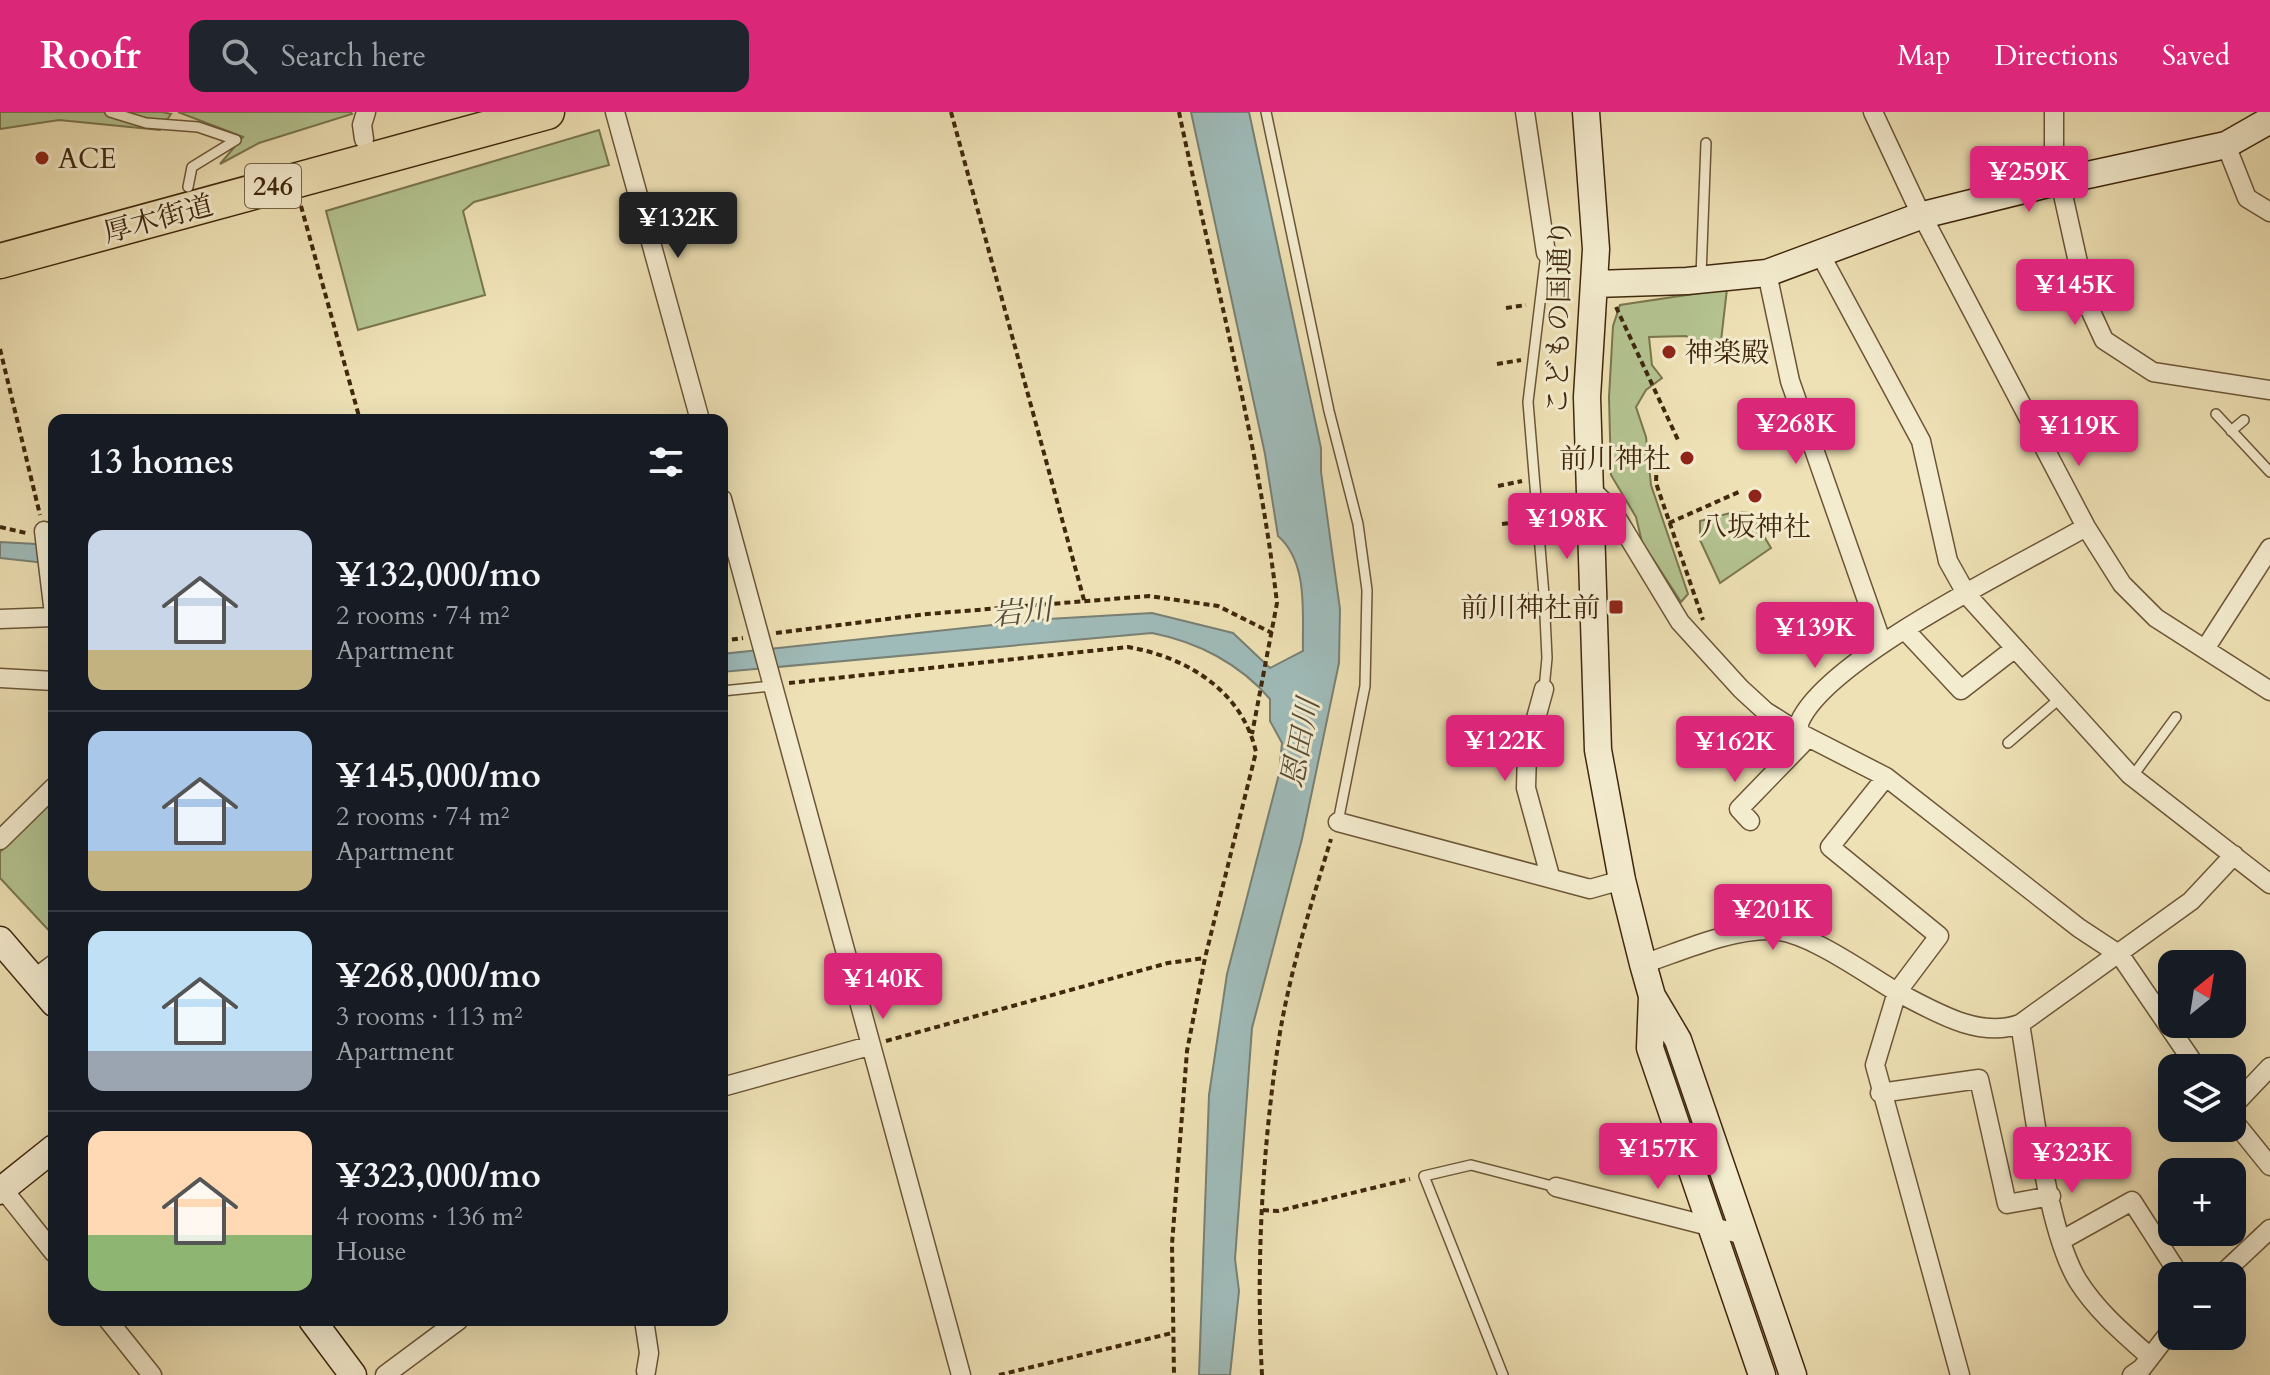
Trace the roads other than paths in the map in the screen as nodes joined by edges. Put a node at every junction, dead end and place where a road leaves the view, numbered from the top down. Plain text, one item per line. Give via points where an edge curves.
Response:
1 (110, 112) edge
2 (462, 112) edge
3 (547, 112) edge
4 (615, 112) edge
5 (1266, 112) edge
6 (1525, 112) edge
7 (1586, 112) edge
8 (1873, 112) edge
9 (2054, 112) edge
10 (2270, 120) edge
11 (365, 125) edge
12 (1706, 143) dead end
13 (2226, 145) junction
14 (2060, 181) junction
15 (188, 187) junction
16 (2270, 212) edge
17 (1923, 215) junction
18 (0, 237) edge
19 (1819, 252) junction
20 (1546, 253) joint
21 (0, 261) edge
22 (1767, 273) junction
23 (1701, 279) junction
24 (1595, 284) junction
25 (2270, 390) edge
26 (698, 414) edge
27 (2216, 414) dead end
28 (2244, 420) dead end
29 (2231, 431) junction
30 (2270, 472) edge
31 (1590, 488) junction
32 (728, 521) edge
33 (2086, 527) junction
34 (44, 533) road end
35 (2270, 548) edge
36 (48, 571) edge
37 (2262, 578) edge
38 (1967, 595) junction
39 (48, 616) edge
40 (0, 619) edge
41 (1905, 630) junction
42 (1882, 643) junction
43 (2014, 649) junction
44 (2205, 649) junction
45 (0, 678) edge
46 (48, 681) edge
47 (771, 681) junction
48 (1544, 689) joint
49 (728, 690) edge
50 (2270, 691) edge
51 (2058, 700) junction
52 (2176, 717) dead end
53 (1798, 732) junction
54 (2008, 743) dead end
55 (1886, 777) junction
56 (2132, 777) junction
57 (48, 793) edge
58 (1338, 822) joint
59 (1723, 822) dead end
60 (0, 840) edge
61 (2234, 855) junction
62 (1550, 876) junction
63 (1622, 880) junction
64 (2270, 884) edge
65 (0, 940) edge
66 (2120, 955) junction
67 (1643, 964) junction
68 (44, 972) edge
69 (1897, 992) junction
70 (1652, 996) junction
71 (2020, 1024) junction
72 (869, 1046) junction
73 (2187, 1054) edge
74 (2270, 1067) edge
75 (728, 1085) edge
76 (2246, 1092) edge
77 (1880, 1093) junction
78 (2246, 1136) edge
79 (48, 1153) edge
80 (2270, 1166) edge
81 (1556, 1187) joint
82 (1, 1190) edge
83 (2051, 1196) junction
84 (1714, 1227) junction
85 (2270, 1229) edge
86 (1748, 1236) junction
87 (2062, 1240) junction
88 (48, 1246) edge
89 (2171, 1262) edge
90 (2235, 1262) edge
91 (113, 1326) edge
92 (316, 1326) edge
93 (451, 1326) edge
94 (645, 1326) edge
95 (2158, 1345) edge
96 (2149, 1356) junction
97 (643, 1374) edge
98 (152, 1375) edge
99 (353, 1375) edge
100 (385, 1375) edge
101 (961, 1375) edge
102 (1503, 1375) edge
103 (1762, 1375) edge
104 (1793, 1375) edge
105 (1960, 1375) edge
106 (2132, 1375) edge

1 - 15 lane via 146,123 198,127 236,140 192,167
2 - 11 highway, 厚木街道 / 246
3 - 21 highway, 厚木街道 / 246
4 - 26 street
5 - 58 lane via 1358,524 1367,590 1365,686
6 - 20 street
7 - 24 main road, こどもの国通り
8 - 17 street
9 - 14 street
10 - 13 main road
11 - 15 highway, 厚木街道 / 246
12 - 23 lane
13 - 14 main road
13 - 16 street via 2247,198
14 - 17 main road
14 - 25 street via 2087,303 2104,340 2153,372
15 - 18 highway, 厚木街道 / 246
17 - 19 main road
17 - 33 street
19 - 22 main road
19 - 38 street via 1921,441 1948,561
20 - 48 lane via 1528,402 1547,658
22 - 23 main road
22 - 42 street via 1790,381
23 - 24 main road
24 - 31 main road, こどもの国通り via 1587,377
27 - 29 lane
28 - 29 lane
29 - 30 lane
31 - 53 street via 1612,510 1680,622 1765,711
31 - 63 main road, こどもの国通り via 1598,750
32 - 47 street
33 - 38 street
33 - 44 street via 2122,584 2156,618
34 - 36 street
35 - 37 street
37 - 44 street
38 - 41 street
38 - 43 street
39 - 40 street
41 - 42 street
41 - 43 street via 1961,690
42 - 53 street via 1817,698
43 - 51 street
44 - 50 street
45 - 46 street
47 - 49 lane
47 - 72 street
48 - 62 street via 1527,751 1526,788
51 - 54 lane
51 - 56 street
52 - 56 lane
53 - 55 street
53 - 59 street via 1802,744 1745,815
55 - 66 street
55 - 69 street via 1830,847 1939,936
56 - 61 street
57 - 60 street
58 - 62 street
61 - 64 street
61 - 66 street via 2191,901
62 - 63 street via 1590,889
63 - 67 main road, こどもの国通り
65 - 68 main road
66 - 71 street
66 - 73 street
67 - 69 street via 1771,929 1805,939
67 - 70 main road, こどもの国通り
69 - 71 street via 1969,1025 2003,1030
69 - 77 street via 1875,1065
70 - 84 main road, こどもの国通り via 1650,1048
70 - 86 main road, こどもの国通り via 1678,1040
71 - 83 street
72 - 75 street
72 - 101 street
74 - 76 street
77 - 83 street via 1979,1079 2007,1204
77 - 105 street
78 - 80 street
79 - 82 main road
81 - 84 street
81 - 102 lane via 1471,1165 1424,1176
82 - 88 street
83 - 87 street
84 - 86 street
84 - 103 main road, こどもの国通り
85 - 90 street
86 - 104 main road, こどもの国通り
87 - 89 street via 2132,1201
87 - 96 street via 2092,1301
91 - 98 street
92 - 99 main road
93 - 100 street
94 - 97 street via 649,1353
95 - 96 street
96 - 106 street

